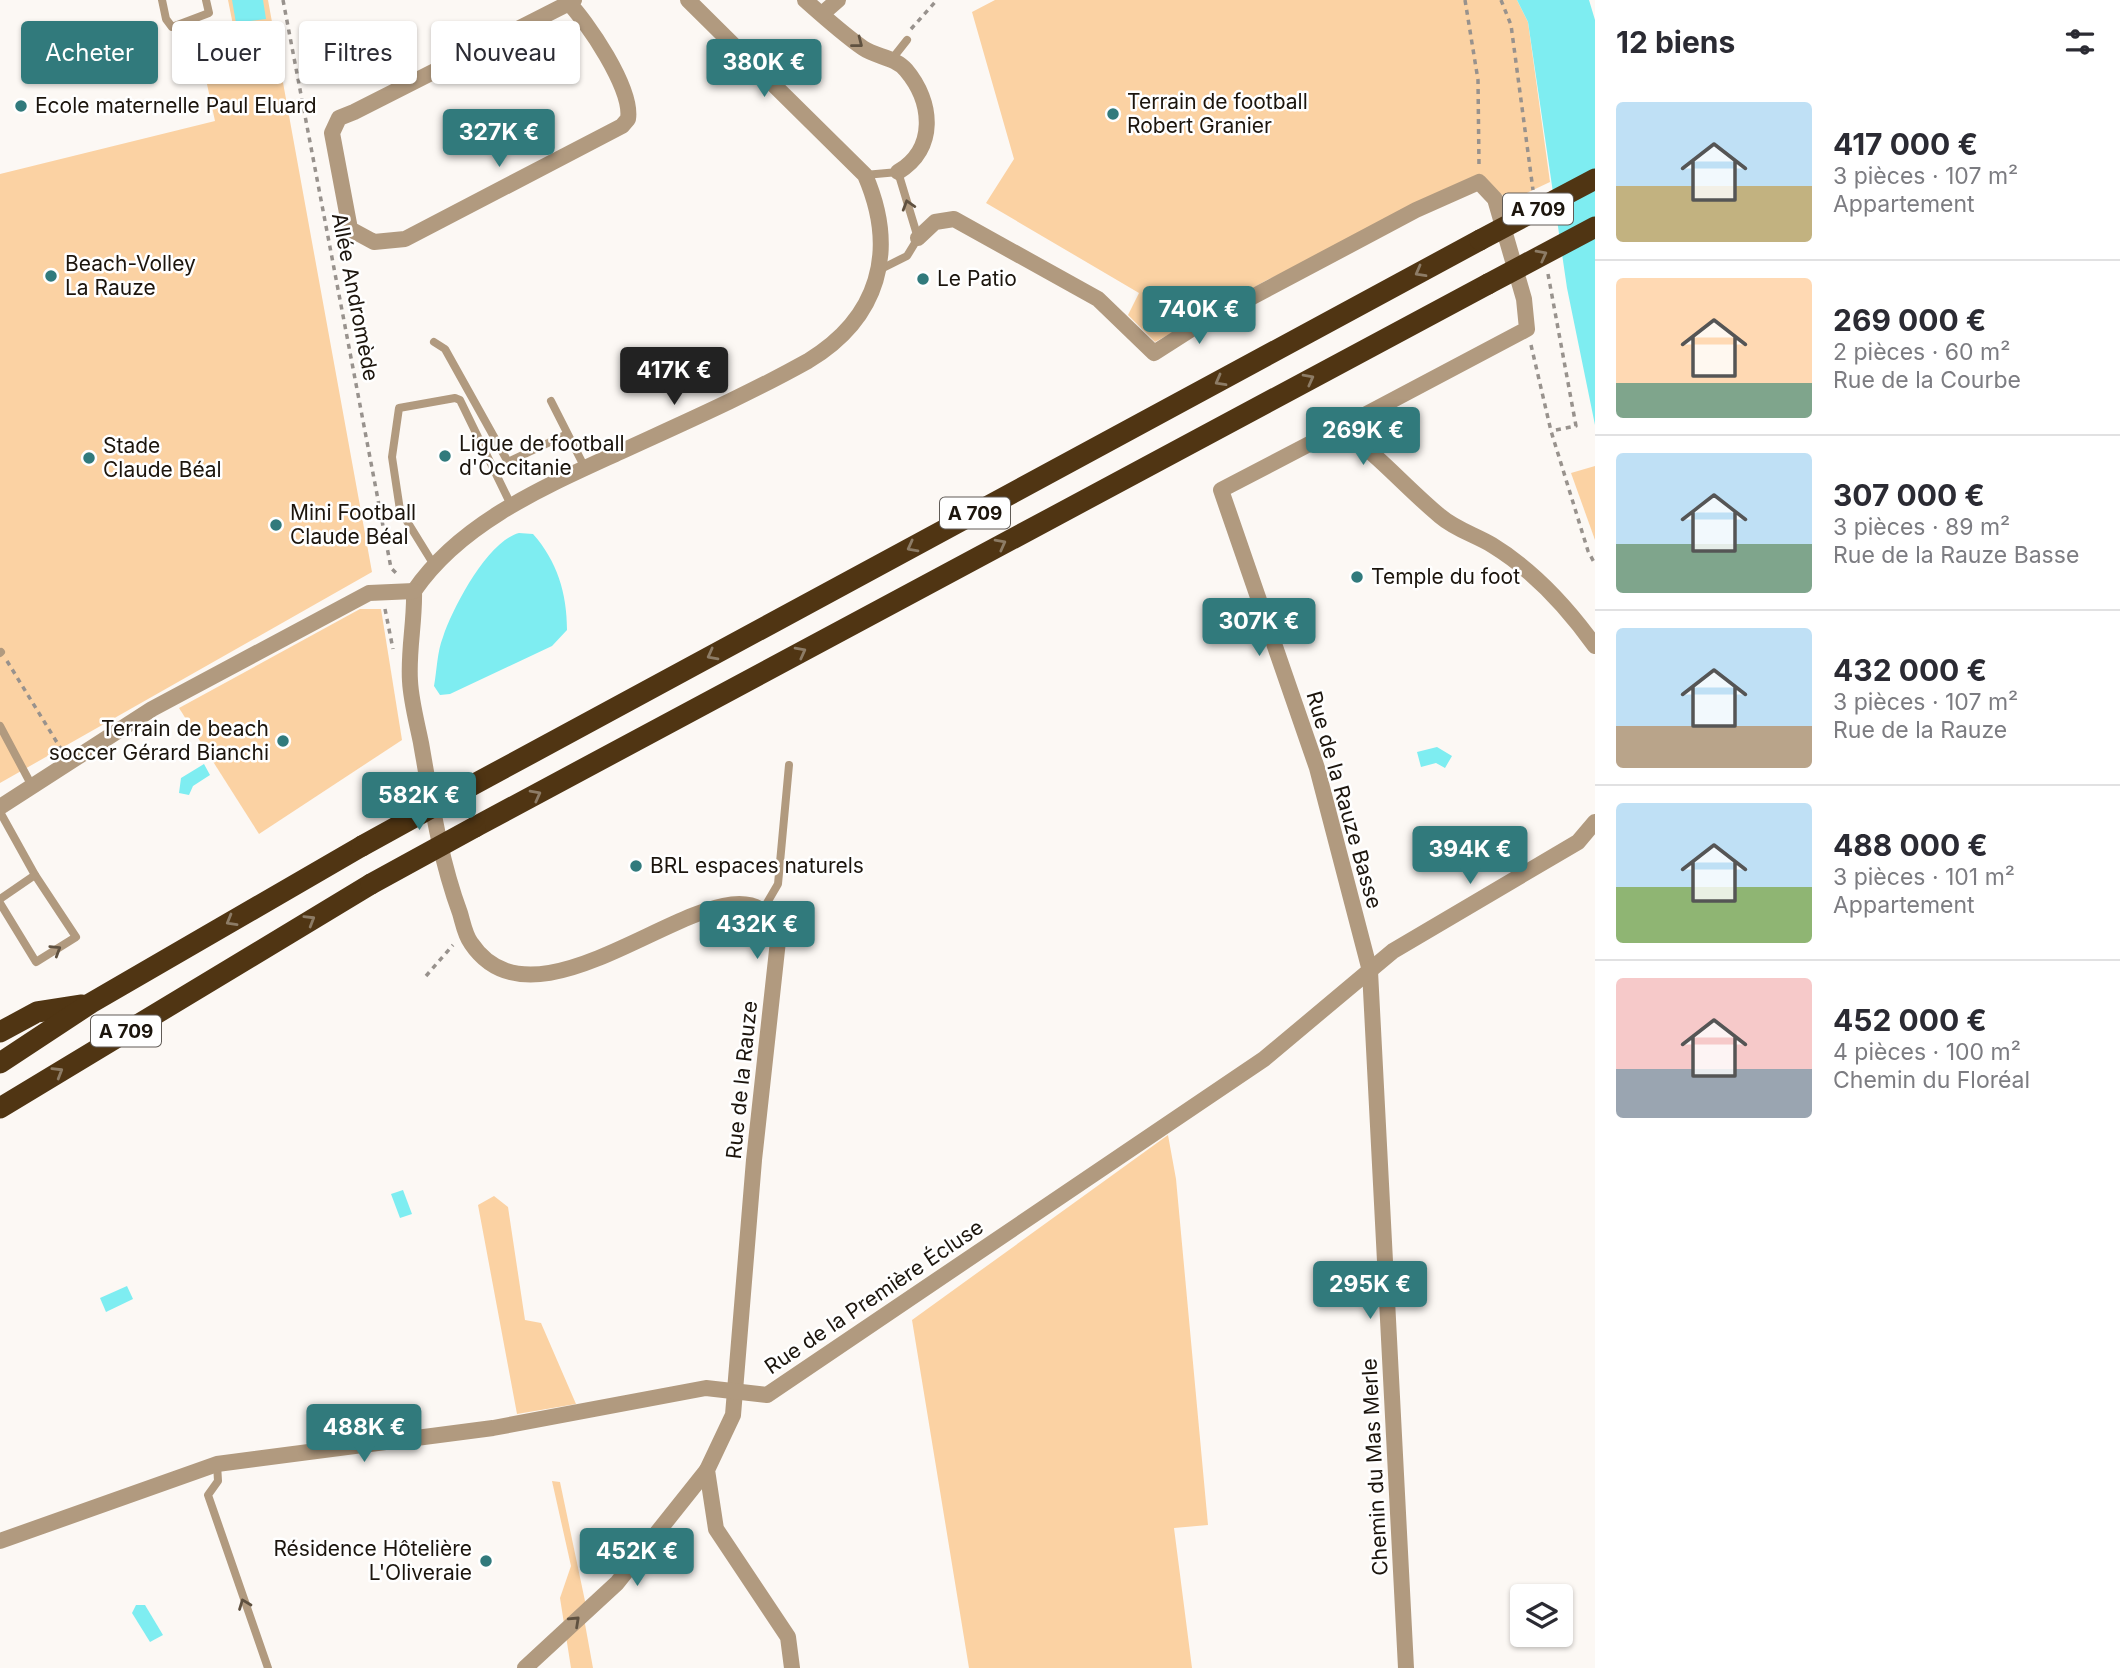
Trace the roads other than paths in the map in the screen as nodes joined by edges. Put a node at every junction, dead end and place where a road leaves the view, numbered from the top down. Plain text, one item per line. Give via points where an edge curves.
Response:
1 (162, 0) edge
2 (206, 0) edge
3 (805, 0) edge
4 (838, 0) edge
5 (570, 1) edge
6 (698, 3) edge
7 (822, 14) junction
8 (907, 40) road end
9 (892, 59) junction
10 (898, 172) junction
11 (865, 175) junction
12 (1595, 179) edge
13 (1595, 227) edge
14 (918, 238) junction
15 (879, 270) junction
16 (435, 342) dead end
17 (551, 401) dead end
18 (1340, 428) junction
19 (568, 434) junction
20 (585, 468) junction
21 (512, 507) junction
22 (434, 565) junction
23 (414, 591) junction
24 (1595, 646) edge
25 (0, 726) edge
26 (789, 765) dead end
27 (32, 786) junction
28 (0, 807) edge
29 (0, 813) edge
30 (1595, 822) edge
31 (35, 876) junction
32 (0, 901) edge
33 (764, 908) junction
34 (1370, 971) junction
35 (91, 1003) junction
36 (0, 1032) edge
37 (0, 1063) edge
38 (0, 1108) edge
39 (734, 1393) junction
40 (217, 1464) junction
41 (707, 1469) junction
42 (0, 1541) edge
43 (268, 1668) edge
44 (525, 1668) edge
45 (792, 1668) edge
46 (1406, 1668) edge

1 - 2 lane via 172,27 209,13
3 - 7 street
4 - 7 street
5 - 5 street via 627,95 628,119 622,126 405,240 374,242 350,229 332,133 339,118
6 - 11 street
7 -> 9 street via 865,50
8 - 9 lane
9 - 10 street via 906,69 928,120 928,138 911,164
10 - 11 lane
14 -> 10 lane
11 - 15 street via 877,202 882,234
12 -> 35 highway, A 709, bridge via 469,786
38 -> 13 highway, A 709, bridge via 371,884
14 - 15 lane via 906,256
14 - 18 street via 935,222 954,219 1098,299 1154,353 1416,210 1479,182 1495,199 1524,299 1527,329
15 - 20 street via 866,306 851,328 824,352
16 - 19 lane via 445,349 502,458 508,462
17 - 19 lane
18 - 24 street via 1376,453 1441,517 1492,545 1528,572 1553,594
18 - 34 street, Rue de la Rauze Basse via 1221,491 1317,768
19 - 20 lane
20 - 21 street
21 - 22 street via 463,539
21 - 22 lane via 460,400 455,397 399,408 391,457 400,510
22 - 23 street
23 - 27 street via 369,593 152,709
23 - 33 street via 410,680 449,884 470,943 492,964 516,975 566,971 705,911 739,902
25 - 27 lane
26 - 33 lane via 778,884
27 - 28 street
29 - 31 lane
30 - 34 street, Rue de la Première Écluse via 1578,842 1393,951
31 - 32 lane
32 -> 31 lane via 36,962 76,937
33 - 39 street, Rue de la Rauze via 774,922 778,940
34 - 39 street, Rue de la Première Écluse via 1253,1067 767,1395
34 - 46 street, Chemin du Mas Merle
35 - 36 highway via 37,1012
35 - 37 highway, A 709
39 - 40 street, Rue de la Première Écluse via 706,1388 493,1428
39 - 41 street, Rue de la Rauze via 733,1415
40 - 42 street, Rue de la Première Écluse
43 -> 40 lane via 208,1495 218,1481
44 -> 41 street, Rue de la Rauze via 617,1583
41 - 45 street via 716,1529 788,1637

